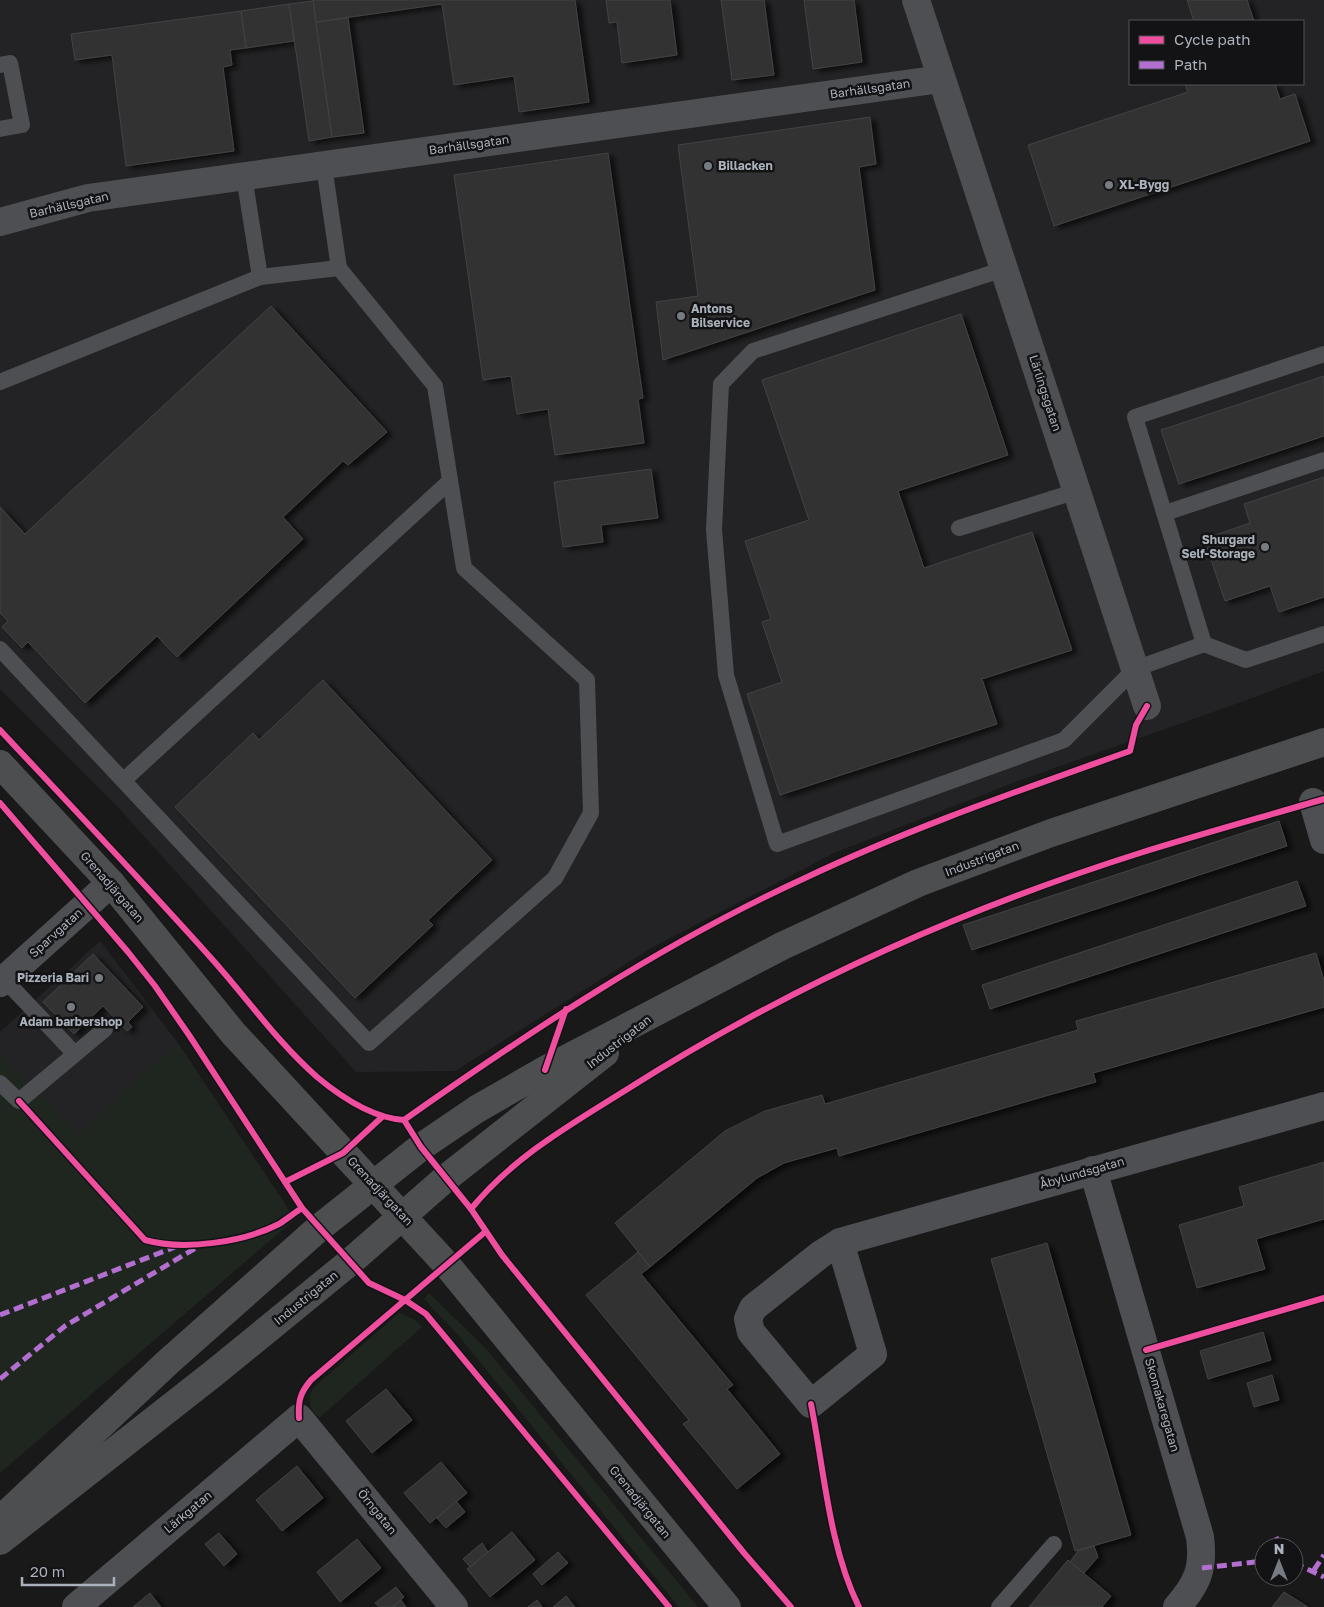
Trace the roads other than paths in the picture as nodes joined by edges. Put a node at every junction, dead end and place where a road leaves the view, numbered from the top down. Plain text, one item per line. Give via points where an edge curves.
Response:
1 (916, 0) edge
2 (0, 65) edge
3 (941, 79) junction
4 (0, 129) edge
5 (324, 166) junction
6 (244, 176) junction
7 (0, 222) edge
8 (339, 268) junction
9 (1004, 270) junction
10 (260, 277) junction
11 (1324, 354) edge
12 (0, 382) edge
13 (1324, 460) edge
14 (450, 481) junction
15 (1077, 491) junction
16 (1165, 513) junction
17 (960, 528) dead end
18 (1324, 634) edge
19 (1204, 644) junction
20 (0, 649) edge
21 (1135, 669) junction
22 (1147, 706) dead end
23 (1324, 742) edge
24 (0, 764) edge
25 (124, 780) junction
26 (1312, 802) dead end
27 (1324, 840) edge
28 (111, 883) junction
29 (2, 981) edge
30 (655, 1014) junction
31 (105, 1029) dead end
32 (75, 1054) junction
33 (0, 1083) edge
34 (1324, 1106) edge
35 (1093, 1170) junction
36 (374, 1183) junction
37 (403, 1216) junction
38 (840, 1242) junction
39 (299, 1418) joint
40 (0, 1520) edge
41 (0, 1541) edge
42 (1054, 1544) dead end
43 (76, 1607) edge
44 (454, 1607) edge
45 (727, 1607) edge
46 (999, 1607) edge
47 (1177, 1607) edge

1 - 3 street, Lärlingsgatan
2 - 4 lane via 10,63 22,125
3 - 5 street, Barhällsgatan
3 - 9 street, Lärlingsgatan
5 - 6 street, Barhällsgatan
5 - 8 lane
6 - 7 street, Barhällsgatan via 88,198
6 - 10 lane
8 - 10 lane
8 - 14 lane via 436,386
9 - 15 street, Lärlingsgatan
9 - 21 lane via 753,351 721,384 714,530 726,675 777,844 1064,740
10 - 12 lane
11 - 16 lane via 1135,417
13 - 16 lane
14 - 25 lane
14 - 25 lane via 464,568 587,680 591,813 555,878 369,1043
15 - 17 lane
15 - 21 street, Lärlingsgatan
16 - 19 lane
18 - 19 lane via 1246,660
19 - 21 lane
20 - 25 lane
21 - 22 street, Lärlingsgatan
23 - 30 main road, Industrigatan via 1051,832 918,883 782,946
24 - 28 main road, Grenadjärgatan
26 - 27 street
28 - 29 street, Sparvgatan
28 - 36 main road, Grenadjärgatan via 233,1033
29 - 32 lane
30 - 36 main road, Industrigatan via 477,1109
30 - 37 main road, Industrigatan via 446,1178
31 - 32 lane
32 - 33 lane via 19,1101
34 - 35 street, Åbylundsgatan
35 - 38 street, Åbylundsgatan
35 - 47 street, Skomakaregatan via 1200,1537 1202,1568
36 - 37 main road, Grenadjärgatan
36 - 40 main road, Industrigatan via 168,1362
37 - 41 main road, Industrigatan via 214,1374
37 - 45 main road, Grenadjärgatan via 459,1279
38 - 38 street, Åbylundsgatan via 873,1354 812,1404 751,1332 748,1319 753,1308
39 - 43 street, Lärkgatan
39 - 44 street, Örngatan
42 - 46 lane

